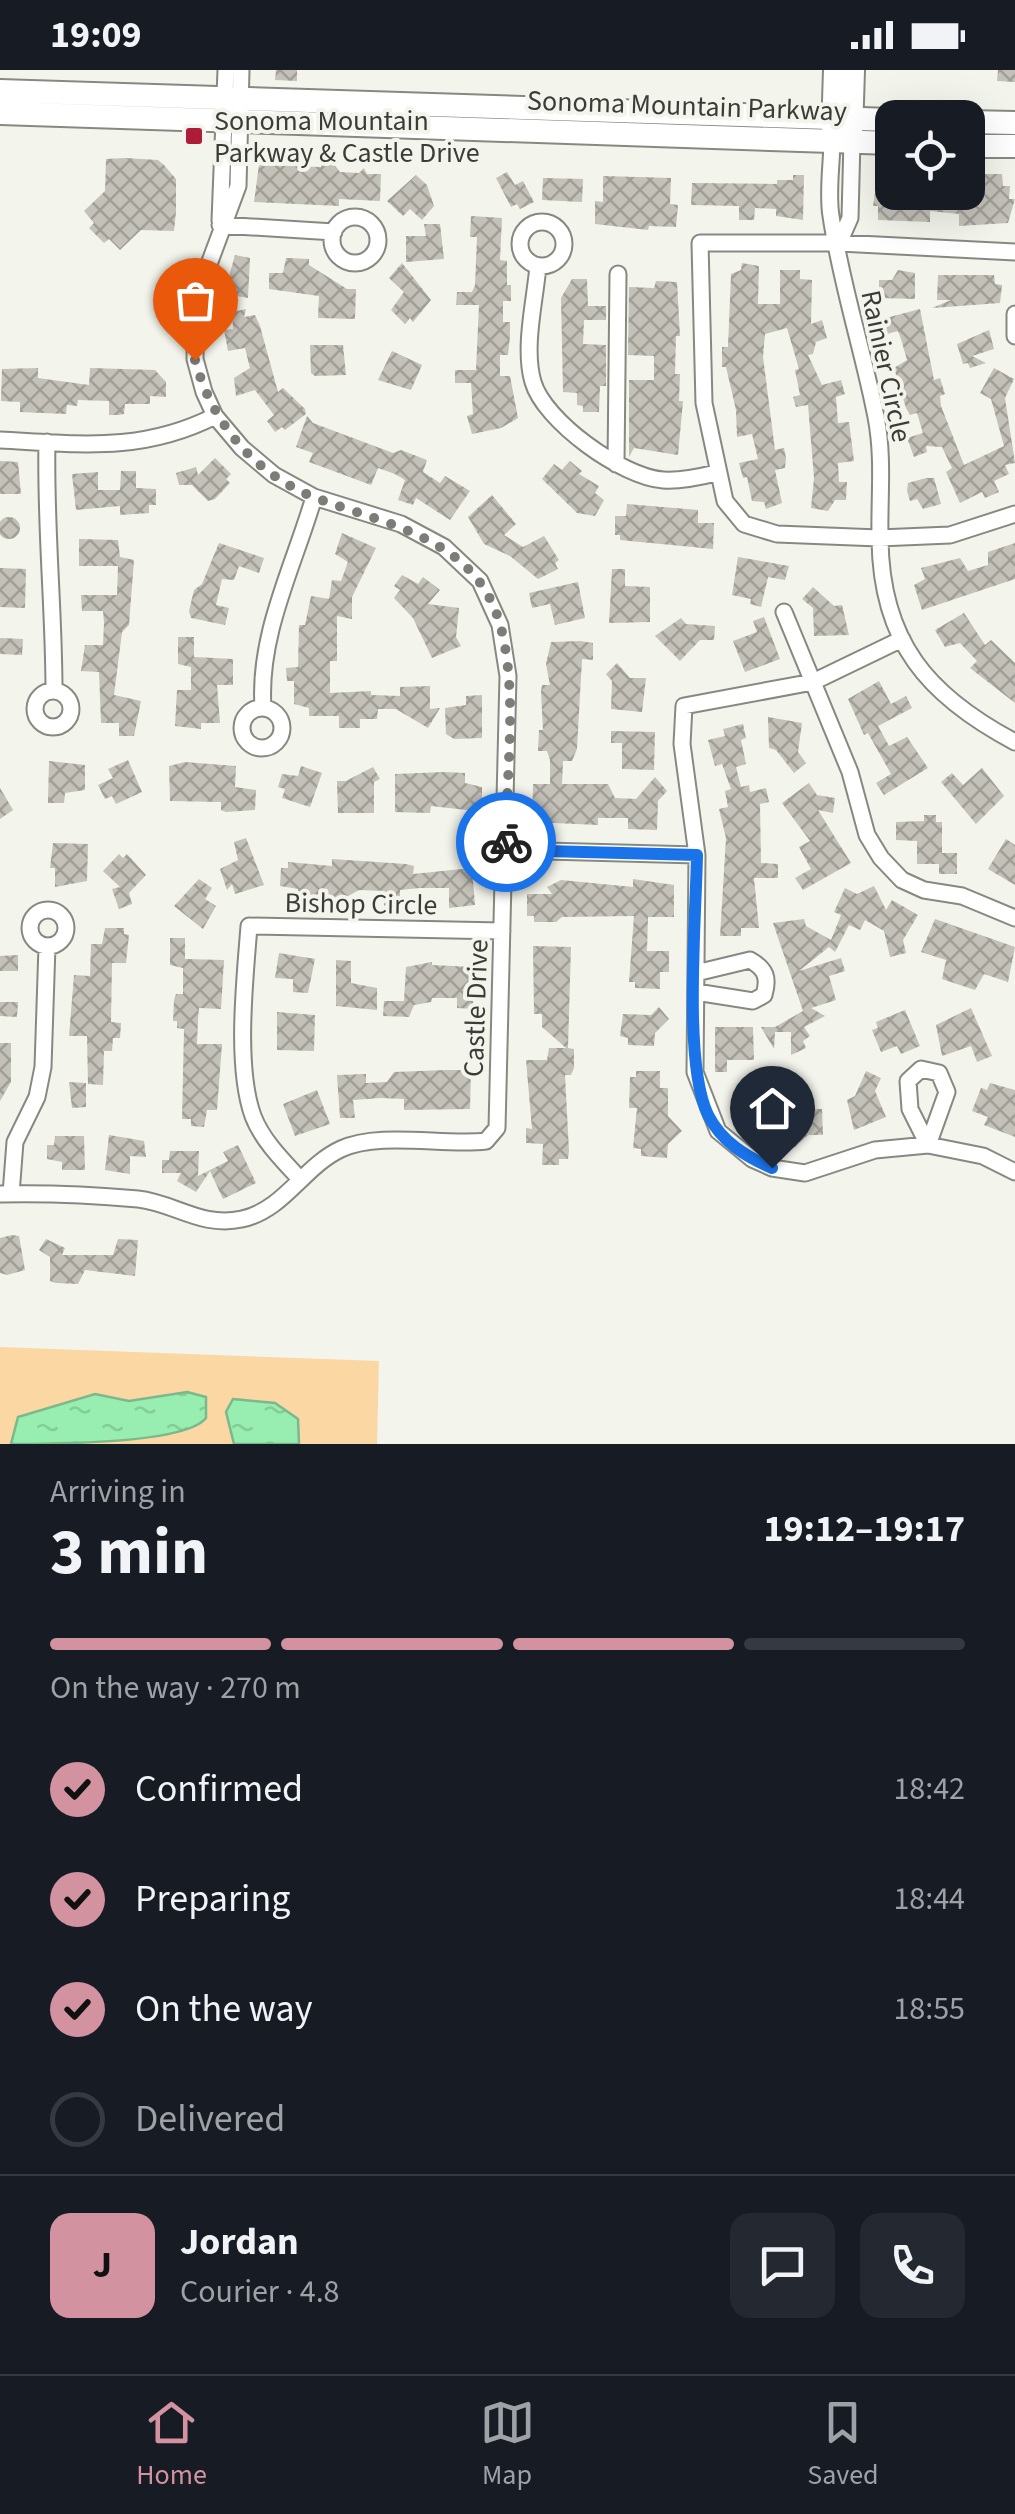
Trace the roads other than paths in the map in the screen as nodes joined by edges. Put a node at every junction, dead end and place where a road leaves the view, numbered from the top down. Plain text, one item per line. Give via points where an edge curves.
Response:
1 (226, 70) edge
2 (241, 70) edge
3 (834, 70) edge
4 (854, 70) edge
5 (0, 91) edge
6 (232, 110) junction
7 (0, 114) edge
8 (985, 122) edge
9 (875, 123) edge
10 (1015, 123) edge
11 (842, 130) junction
12 (875, 138) edge
13 (985, 146) edge
14 (1015, 146) edge
15 (220, 224) junction
16 (334, 232) dead end
17 (838, 243) junction
18 (1015, 252) edge
19 (538, 266) dead end
20 (618, 274) dead end
21 (1015, 314) edge
22 (1015, 336) edge
23 (215, 416) junction
24 (0, 440) edge
25 (47, 442) junction
26 (616, 464) junction
27 (716, 473) junction
28 (314, 498) junction
29 (1015, 514) edge
30 (880, 538) junction
31 (784, 612) dead end
32 (902, 639) junction
33 (813, 682) junction
34 (54, 691) dead end
35 (263, 707) dead end
36 (1015, 742) edge
37 (506, 850) junction
38 (697, 855) junction
39 (1015, 918) edge
40 (502, 931) junction
41 (47, 946) dead end
42 (696, 972) junction
43 (696, 992) junction
44 (1015, 1172) edge
45 (300, 1179) junction
46 (6, 1194) edge

1 - 6 street
2 - 6 street
3 - 11 street
4 - 11 street
5 - 6 main road, Sonoma Mountain Parkway
6 - 7 main road, Sonoma Mountain Parkway
6 - 11 main road, Sonoma Mountain Parkway
6 - 15 street, Castle Drive
8 - 10 main road
9 - 11 main road, Sonoma Mountain Parkway
11 - 12 main road, Sonoma Mountain Parkway
11 - 17 street, Rainier Circle via 830,215
13 - 14 main road
15 - 16 street
15 - 23 street, Castle Drive via 196,299 195,360
17 - 18 street
17 - 27 street via 700,244 704,403
17 - 30 street, Rainier Circle via 877,419
19 - 26 street via 530,350 540,402
20 - 26 street
21 - 22 street
23 - 25 street via 172,436 130,444
23 - 28 street, Castle Drive via 274,476
24 - 25 street
25 - 34 street
26 - 27 street via 664,480
27 - 30 street via 724,501 744,524 777,534
28 - 35 street via 266,646
28 - 37 street, Castle Drive via 401,524 444,547 480,582 500,626 508,676
29 - 30 street via 950,535
30 - 32 street, Rainier Circle via 882,589
31 - 33 street
32 - 33 street
32 - 36 street, Rainier Circle via 937,690 968,717
33 - 38 street via 684,706 682,744
33 - 39 street via 881,858 902,880 924,890 962,896
37 - 38 street
37 - 40 street, Castle Drive
38 - 42 street
40 - 45 street, Castle Drive via 497,1128 486,1140 468,1143 345,1146
40 - 45 street, Bishop Circle via 249,926 246,1076 253,1117
41 - 46 street via 44,1067 15,1142
42 - 43 street
42 - 43 street via 750,960 763,967 768,981 764,995 753,1001
43 - 44 street via 694,1072 707,1113 735,1149 772,1168 805,1173 876,1150 928,1145 984,1156
45 - 46 street, Castle Drive via 276,1204 243,1219 209,1221 144,1200

